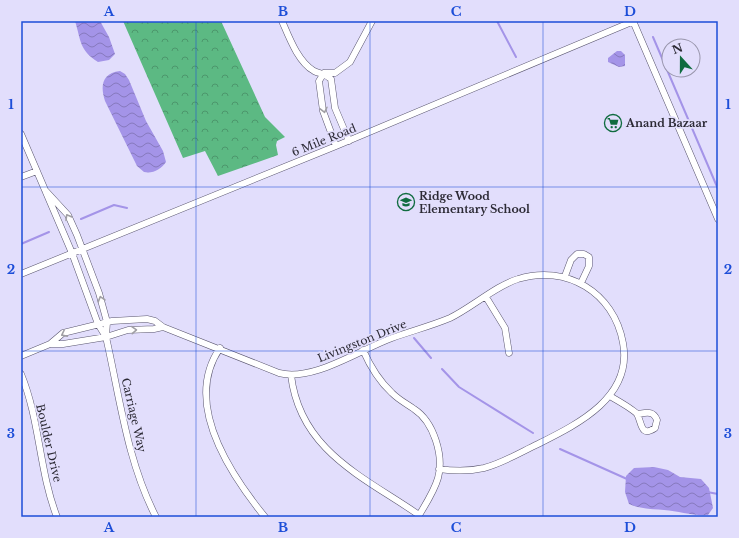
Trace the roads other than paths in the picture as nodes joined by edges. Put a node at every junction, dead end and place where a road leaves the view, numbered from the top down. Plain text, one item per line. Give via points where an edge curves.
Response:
1 (282, 21) edge
2 (372, 21) edge
3 (633, 21) edge
4 (324, 73) junction
5 (21, 134) edge
6 (349, 141) junction
7 (336, 146) junction
8 (36, 171) junction
9 (21, 177) edge
10 (46, 190) junction
11 (718, 219) edge
12 (82, 249) junction
13 (72, 253) junction
14 (21, 274) edge
15 (565, 276) junction
16 (581, 283) junction
17 (486, 297) junction
18 (107, 322) junction
19 (98, 324) junction
20 (163, 327) junction
21 (106, 337) junction
22 (50, 344) junction
23 (220, 348) junction
24 (363, 350) junction
25 (509, 353) dead end
26 (21, 356) edge
27 (21, 374) edge
28 (291, 376) junction
29 (610, 396) junction
30 (637, 414) dead end
31 (439, 469) junction
32 (419, 516) edge
33 (58, 517) edge
34 (156, 517) edge
35 (265, 517) edge

1 - 4 street via 301,58 314,71
2 - 4 street via 350,62 335,73
3 - 6 street, 6 Mile Road
3 - 11 street
4 - 6 street via 331,79 335,108
4 -> 7 street via 319,81 323,111
5 - 8 street
6 - 7 street, 6 Mile Road
7 - 12 street, 6 Mile Road
8 - 9 street
8 - 10 street
12 -> 10 street, Carriage Way via 68,216
10 - 13 street, Carriage Way
12 - 13 street, 6 Mile Road
18 -> 12 street, Carriage Way
13 - 14 street, 6 Mile Road
13 - 19 street, Carriage Way
15 - 16 street, Livingston Drive
15 - 16 street via 571,260 577,254 584,254 589,257 589,266
15 - 17 street, Livingston Drive via 536,275 516,279
16 - 29 street, Livingston Drive via 603,302 616,322 623,343 620,376
17 - 24 street, Livingston Drive via 450,317
17 - 25 street via 505,328
18 - 19 street
18 - 20 street via 146,319 155,321
18 - 21 street, Carriage Way
19 - 21 street, Carriage Way
19 -> 22 street via 63,333
21 -> 20 street via 128,330
20 - 23 street
21 - 22 street
21 - 34 street, Carriage Way via 126,438 146,498
22 - 26 street
23 - 28 street
23 - 35 street via 209,372 207,386 207,407 212,430 236,480
24 - 28 street, Livingston Drive via 324,368
24 - 31 street via 383,384 406,405 415,409 430,426 437,449
27 - 33 street, Boulder Drive
28 - 32 street via 293,394 304,419 317,438 346,467
29 - 30 street
29 - 31 street, Livingston Drive via 585,419 494,464 476,469
31 - 32 street via 438,479

